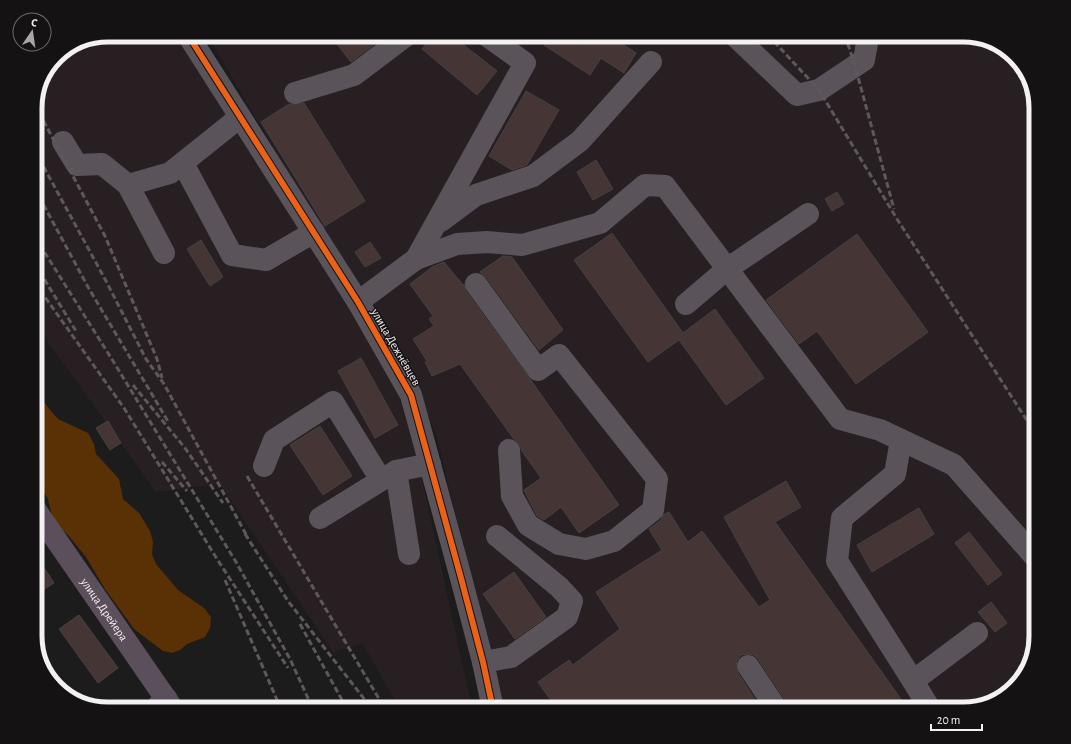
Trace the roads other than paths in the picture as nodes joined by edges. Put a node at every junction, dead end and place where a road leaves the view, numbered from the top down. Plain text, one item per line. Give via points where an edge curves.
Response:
1 (192, 42) edge
2 (398, 42) edge
3 (496, 42) edge
4 (741, 42) edge
5 (868, 42) edge
6 (651, 62) dead end
7 (295, 93) dead end
8 (240, 117) junction
9 (63, 142) dead end
10 (182, 164) junction
11 (128, 184) junction
12 (808, 214) dead end
13 (435, 225) junction
14 (314, 232) junction
15 (164, 253) dead end
16 (416, 259) junction
17 (727, 269) junction
18 (476, 284) dead end
19 (358, 302) junction
20 (686, 304) dead end
21 (901, 440) junction
22 (509, 450) dead end
23 (430, 464) junction
24 (264, 466) dead end
25 (389, 476) junction
26 (320, 518) dead end
27 (42, 520) edge
28 (497, 536) dead end
29 (1029, 550) edge
30 (409, 554) dead end
31 (977, 633) dead end
32 (483, 662) junction
33 (748, 666) dead end
34 (913, 681) junction
35 (161, 702) edge
36 (492, 702) edge
37 (772, 702) edge
38 (926, 702) edge

1 - 8 street, улица Дежнёвцев
2 - 7 street via 354,75
3 - 13 street via 525,63
4 - 5 street via 797,95 819,90 864,60
6 - 13 street via 580,141 533,176 476,195
8 - 10 street
8 - 14 street, улица Дежнёвцев
9 - 11 street via 77,165 102,164
10 - 11 street via 170,173
10 - 14 street via 232,255 266,260
11 - 15 street
12 - 17 street
13 - 16 street
14 - 19 street, улица Дежнёвцев
16 - 17 street via 457,244 487,242 522,246 600,223 645,185 665,186
16 - 19 street
17 - 20 street
17 - 21 street via 840,419 880,430
18 - 22 street via 538,370 559,355 657,479 653,510 614,541 586,549 559,544 528,525 512,496
19 - 23 street, улица Дежнёвцев via 411,395
21 - 29 street via 954,465
21 - 34 street via 895,474 842,518 837,561
23 - 25 street
23 - 32 street, улица Дежнёвцев
24 - 25 street via 274,440 333,402
25 - 26 street
25 - 30 street
27 - 35 main road, улица Дрейера
28 - 32 street via 559,587 572,601 567,617 511,657
31 - 34 street
32 - 36 street, улица Дежнёвцев
33 - 37 street
34 - 38 street

